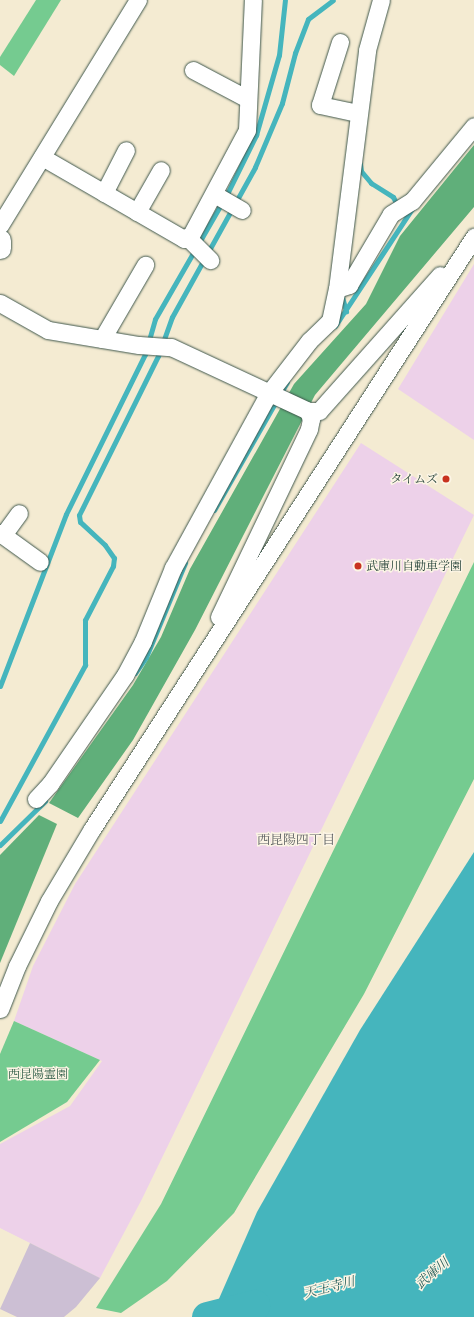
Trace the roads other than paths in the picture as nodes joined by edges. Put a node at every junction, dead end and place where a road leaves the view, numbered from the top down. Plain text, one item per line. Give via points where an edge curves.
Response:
1 (138, 0) edge
2 (253, 0) edge
3 (381, 0) edge
4 (340, 42) dead end
5 (193, 70) dead end
6 (248, 99) junction
7 (358, 113) junction
8 (474, 126) edge
9 (126, 150) dead end
10 (42, 157) junction
11 (161, 170) dead end
12 (104, 193) junction
13 (216, 195) junction
14 (242, 210) dead end
15 (137, 212) junction
16 (0, 225) edge
17 (187, 237) junction
18 (0, 240) edge
19 (470, 244) edge
20 (0, 248) edge
21 (210, 260) dead end
22 (145, 265) dead end
23 (343, 287) junction
24 (0, 303) edge
25 (102, 339) junction
26 (271, 394) junction
27 (308, 412) junction
28 (19, 513) dead end
29 (1, 534) edge
30 (40, 562) dead end
31 (212, 643) junction
32 (36, 799) dead end
33 (0, 1009) edge

1 - 10 street
2 - 6 street
3 - 7 street via 367,50
4 - 7 street via 320,105
5 - 6 street
6 - 13 street via 247,130
7 - 23 street
8 - 23 street via 412,201 398,210
9 - 12 street
10 - 12 street
10 - 16 street
11 - 15 street
12 - 15 street
13 - 14 street
13 - 17 street via 191,235
15 - 17 street via 184,239
17 - 21 street
18 - 20 street
19 - 27 street via 449,264 319,411
19 - 31 street
22 - 25 street
23 - 26 street via 330,321 309,341
24 - 25 street via 48,330
25 - 26 street via 172,347
26 - 27 street
26 - 32 street via 173,568 143,641 125,675 50,784
27 - 31 street via 311,419 309,429 220,614
28 - 29 street
29 - 30 street
31 - 33 street via 92,829 49,901 17,966

